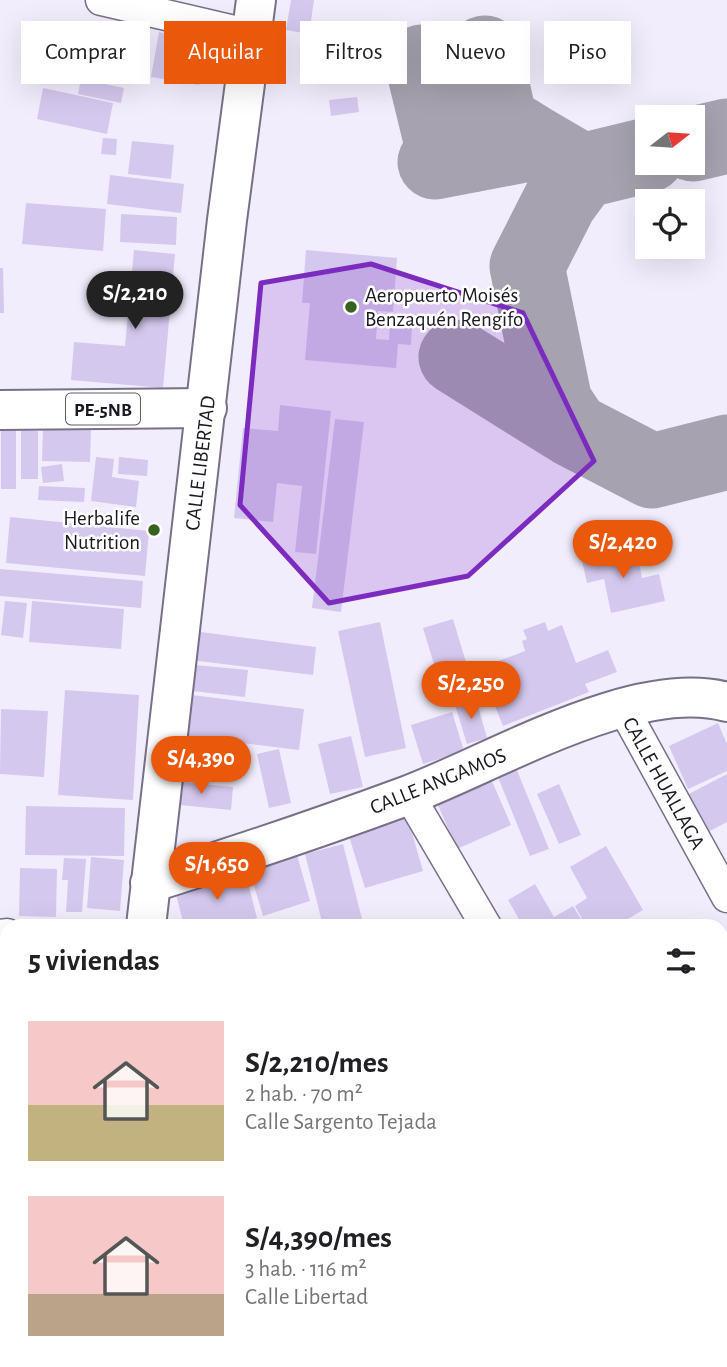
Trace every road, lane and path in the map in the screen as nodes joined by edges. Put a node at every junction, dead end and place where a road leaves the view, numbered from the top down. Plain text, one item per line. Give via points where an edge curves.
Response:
1 (101, 0) edge
2 (254, 18) edge
3 (206, 408) junction
4 (0, 410) edge
5 (727, 702) edge
6 (622, 706) junction
7 (409, 795) junction
8 (150, 883) junction
9 (727, 897) edge
10 (140, 919) edge
11 (482, 919) edge

1 - 2 street
2 - 3 main road, CALLE LIBERTAD
3 - 4 main road, PE-5NB
3 - 8 main road, CALLE LIBERTAD
5 - 6 main road, CALLE ANGAMOS via 680,696
6 - 7 main road, CALLE ANGAMOS
6 - 9 street, CALLE HUALLAGA
7 - 8 main road, CALLE ANGAMOS
7 - 11 street
8 - 10 main road, CALLE LIBERTAD

